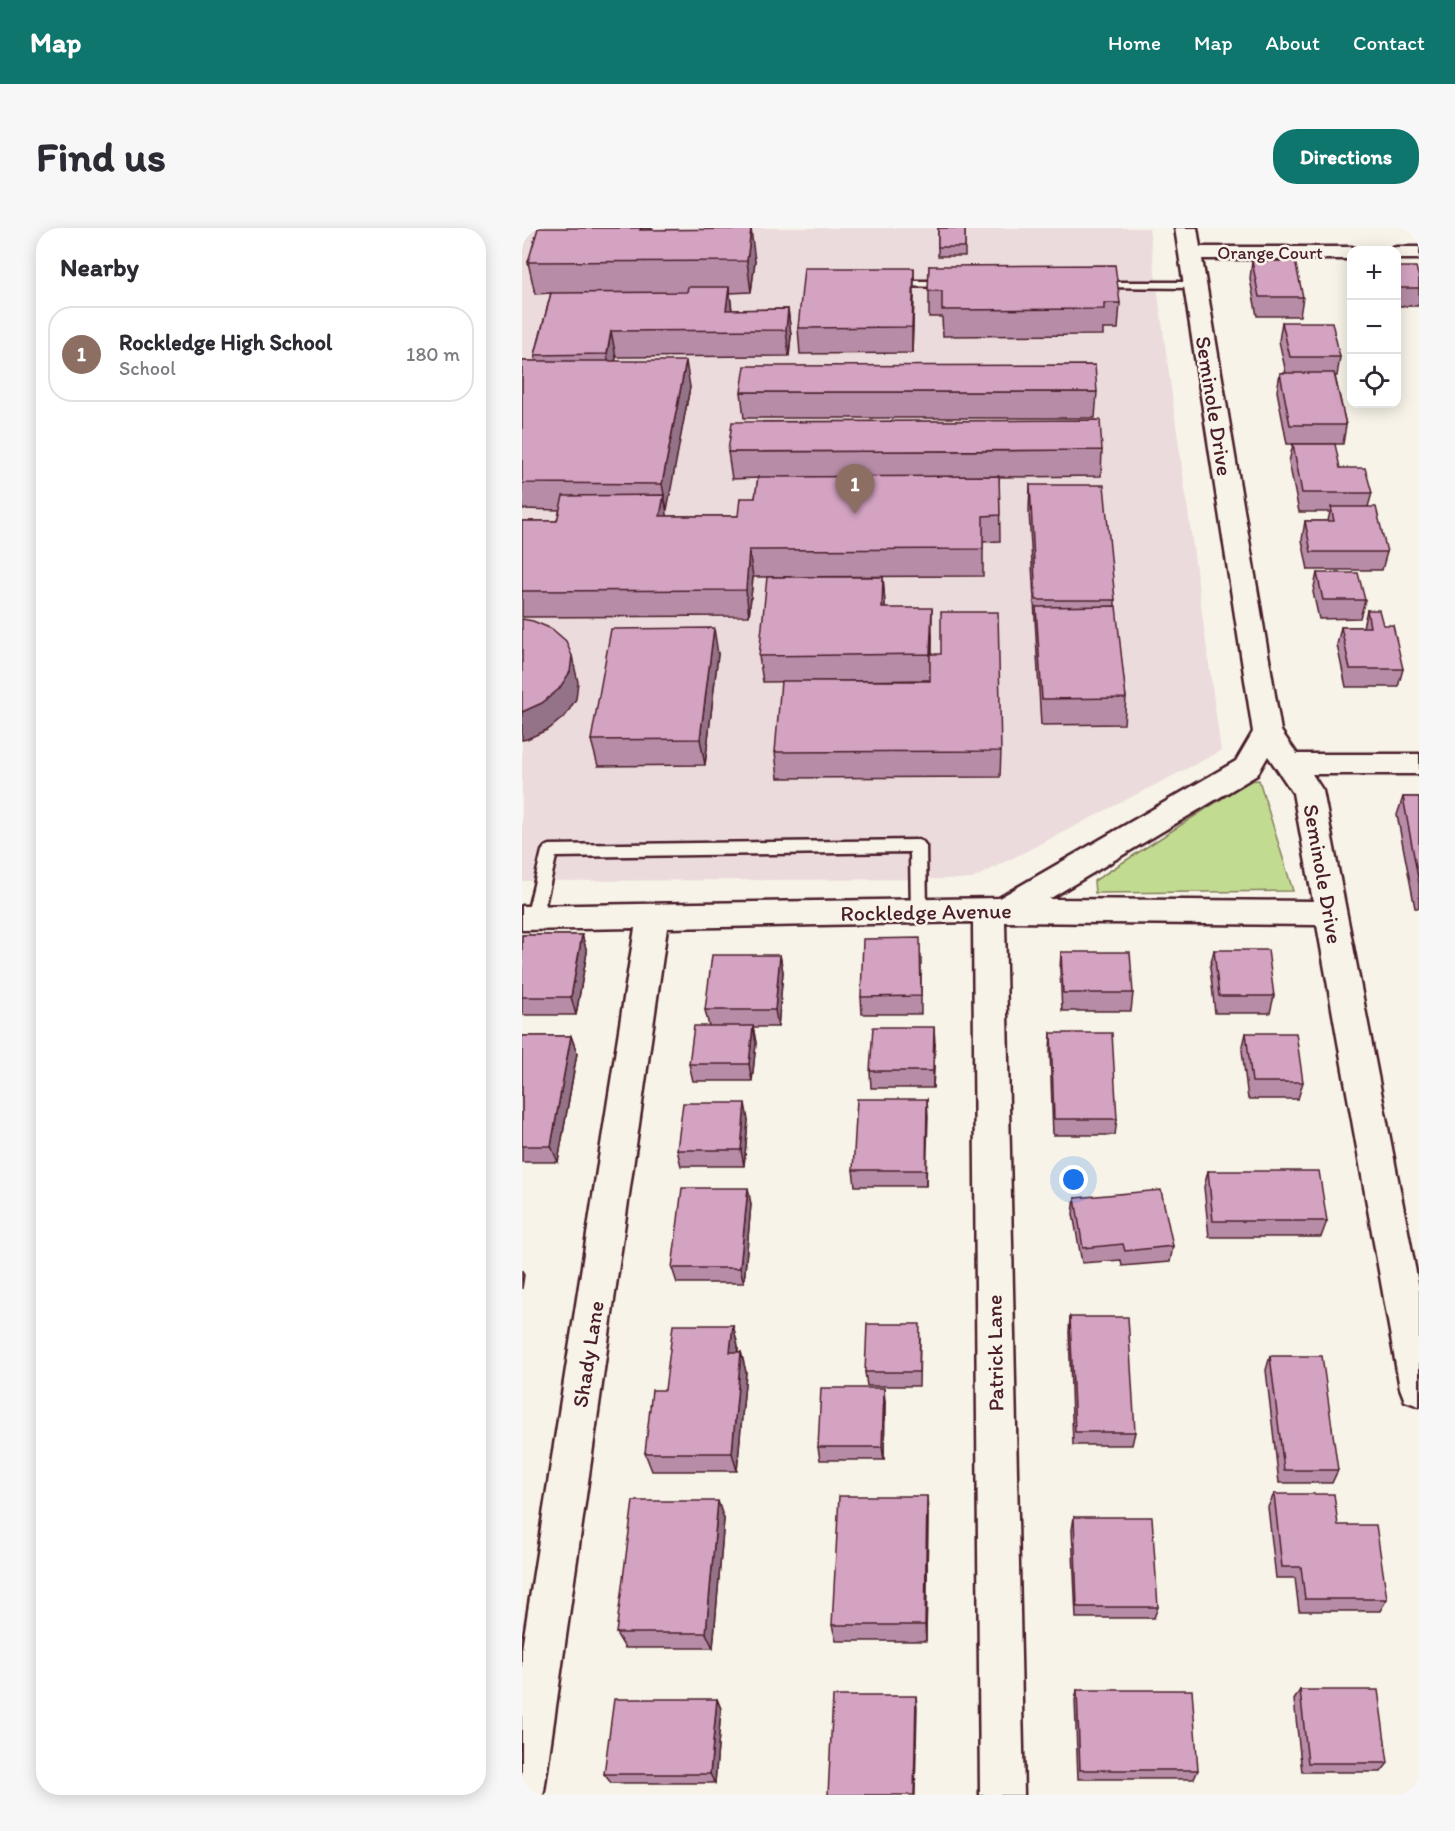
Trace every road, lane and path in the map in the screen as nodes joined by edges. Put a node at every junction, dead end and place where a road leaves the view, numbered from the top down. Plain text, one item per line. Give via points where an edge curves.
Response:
1 (1187, 240) edge
2 (1347, 253) edge
3 (1401, 253) edge
4 (1419, 253) edge
5 (879, 284) edge
6 (960, 284) edge
7 (1088, 285) edge
8 (1195, 285) junction
9 (1267, 732) junction
10 (1289, 764) junction
11 (1419, 764) edge
12 (996, 910) junction
13 (919, 912) junction
14 (1330, 913) junction
15 (653, 917) junction
16 (528, 918) edge
17 (1413, 1316) edge
18 (1419, 1388) edge
19 (522, 1791) edge
20 (1002, 1795) edge

1 - 2 street, Orange Court
1 - 8 street, Seminole Drive
3 - 4 street
5 - 6 lane
7 - 8 lane
8 - 9 street, Seminole Drive
9 - 10 street, Seminole Drive
9 - 12 street via 1247,768
10 - 11 street
10 - 14 street, Seminole Drive via 1308,791
12 - 13 street, Rockledge Avenue
12 - 14 street, Rockledge Avenue
12 - 20 street, Patrick Lane
13 - 15 street, Rockledge Avenue
13 - 16 lane via 918,846 550,851
14 - 17 street, Seminole Drive
15 - 16 street, Rockledge Avenue
15 - 19 street, Shady Lane
17 - 18 street, Seminole Drive

